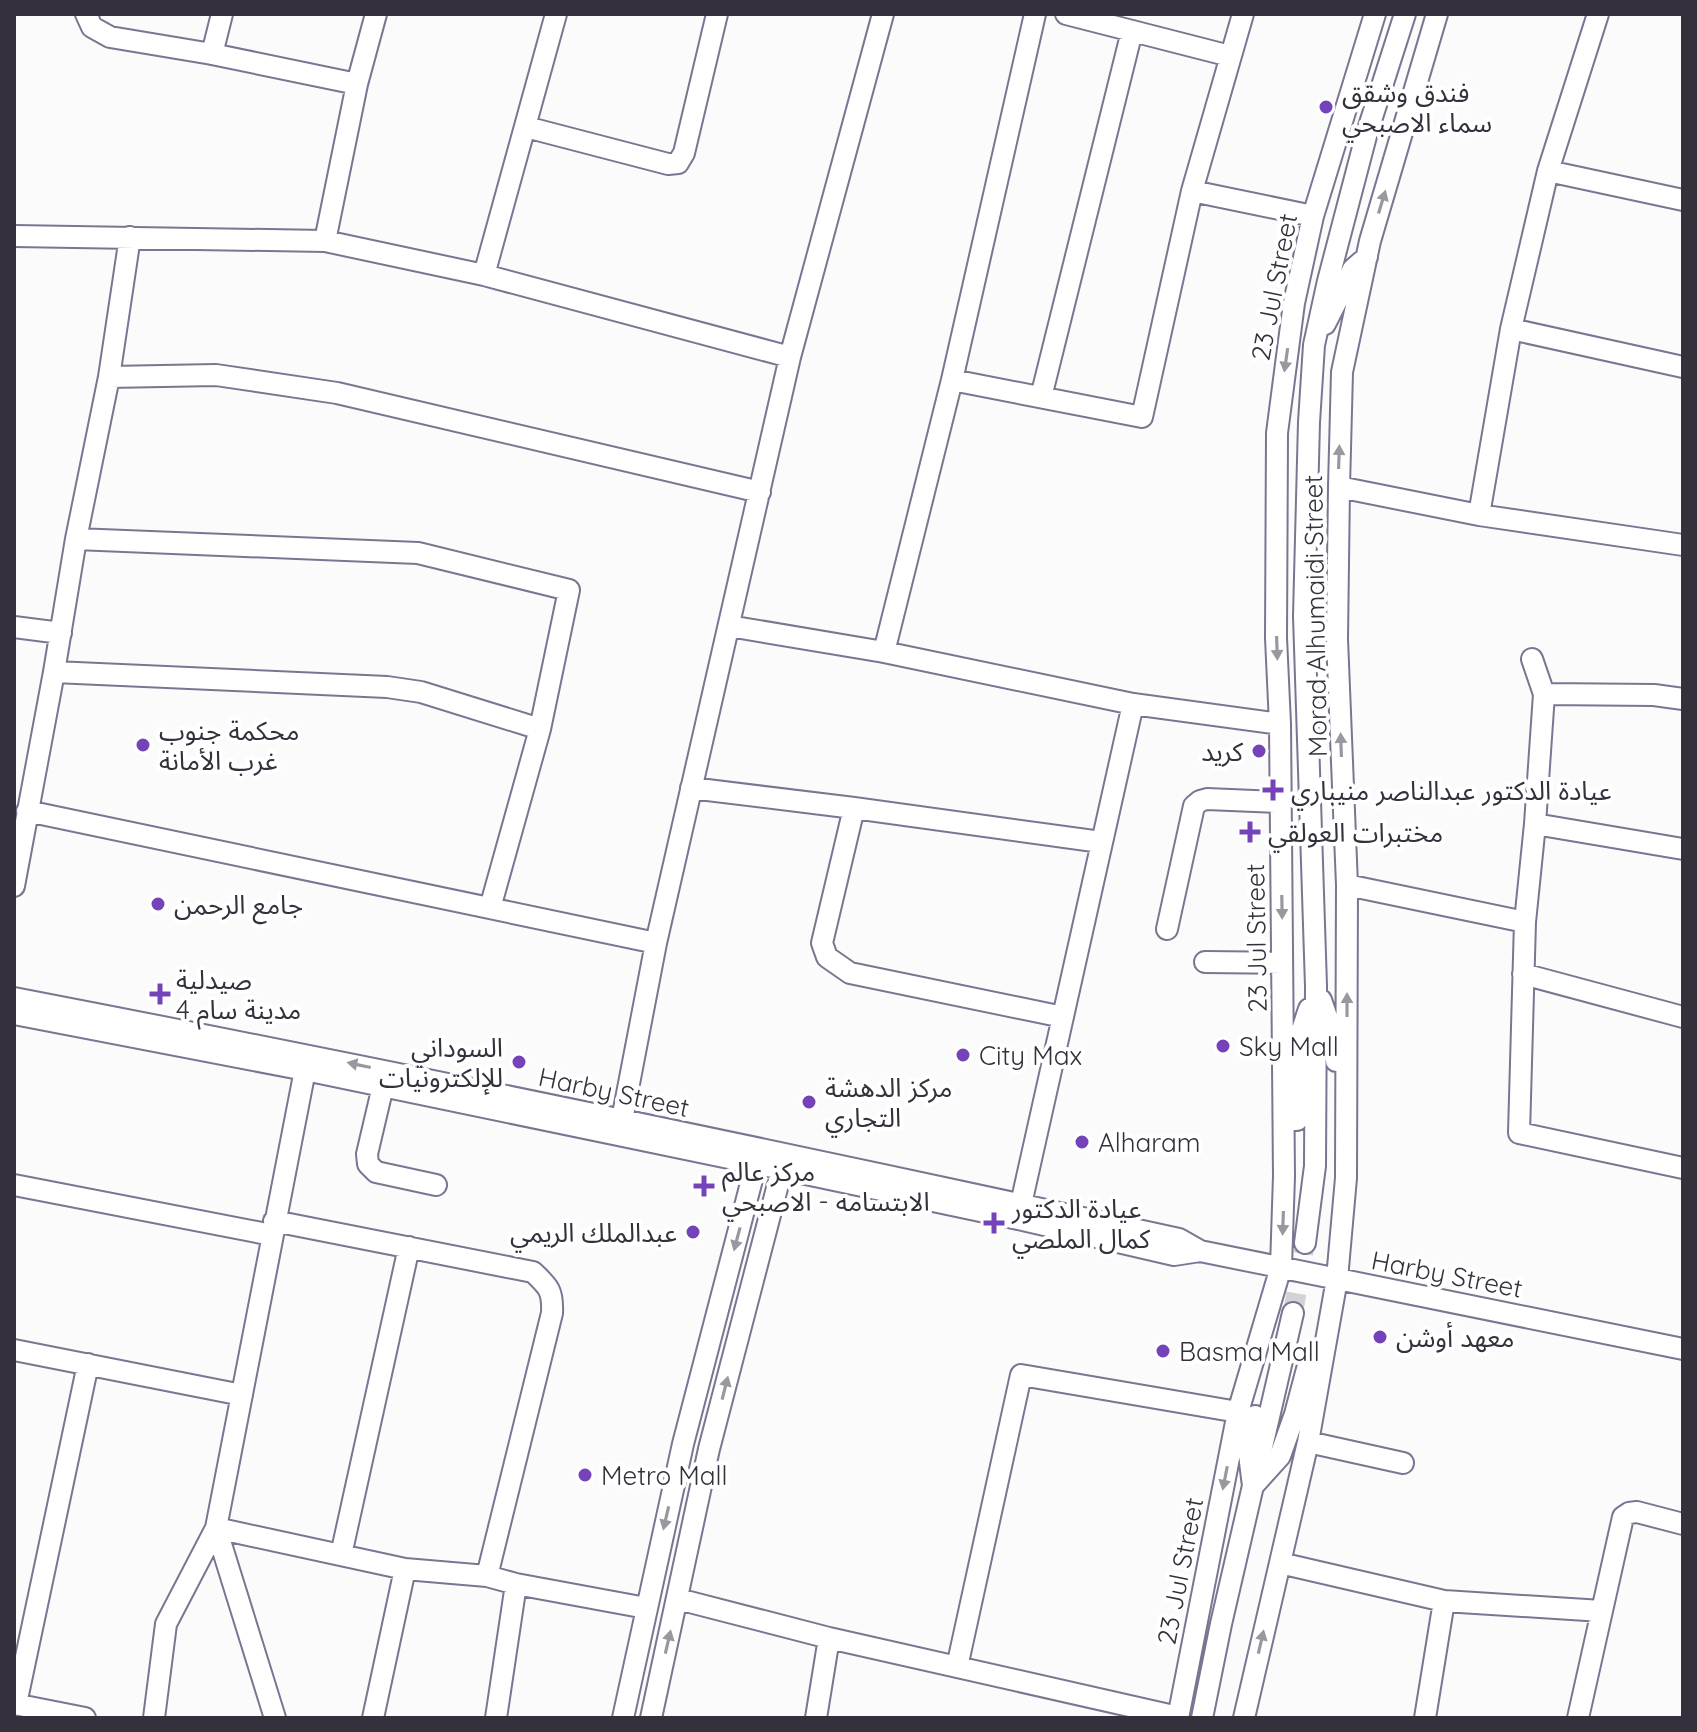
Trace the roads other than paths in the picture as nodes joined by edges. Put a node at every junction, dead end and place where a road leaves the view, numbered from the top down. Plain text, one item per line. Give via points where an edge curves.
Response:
1 (86, 14) edge
2 (222, 14) edge
3 (376, 14) edge
4 (556, 14) edge
5 (717, 14) edge
6 (883, 14) edge
7 (1035, 14) edge
8 (1066, 14) edge
9 (1243, 14) edge
10 (1375, 14) edge
11 (1405, 14) edge
12 (1437, 14) edge
13 (1598, 14) edge
14 (1132, 31) junction
15 (212, 54) junction
16 (1230, 56) junction
17 (357, 84) junction
18 (526, 127) junction
19 (1548, 171) junction
20 (1192, 191) junction
21 (1683, 200) edge
22 (1313, 216) junction
23 (14, 236) edge
24 (130, 237) junction
25 (325, 241) junction
26 (1369, 256) junction
27 (484, 275) junction
28 (1511, 329) junction
29 (1314, 345) junction
30 (790, 357) junction
31 (1683, 367) edge
32 (109, 377) junction
33 (952, 380) junction
34 (1041, 397) junction
35 (1309, 457) junction
36 (1339, 487) junction
37 (760, 492) junction
38 (1479, 515) junction
39 (76, 539) junction
40 (1683, 545) edge
41 (1276, 605) junction
42 (729, 626) junction
43 (14, 627) edge
44 (61, 633) junction
45 (884, 652) junction
46 (1532, 659) dead end
47 (54, 672) junction
48 (1544, 694) junction
49 (1683, 699) edge
50 (1133, 704) junction
51 (1280, 724) junction
52 (540, 729) junction
53 (691, 788) junction
54 (1281, 802) junction
55 (854, 808) junction
56 (27, 811) junction
57 (1535, 824) junction
58 (1101, 842) junction
59 (1683, 849) edge
60 (1347, 885) junction
61 (14, 886) edge
62 (490, 908) junction
63 (1525, 922) junction
64 (1167, 929) dead end
65 (656, 943) junction
66 (1205, 962) dead end
67 (1282, 963) junction
68 (1523, 974) junction
69 (1316, 986) junction
70 (14, 998) edge
71 (14, 1014) edge
72 (1063, 1017) junction
73 (1683, 1017) edge
74 (305, 1070) junction
75 (383, 1086) junction
76 (622, 1120) junction
77 (756, 1164) junction
78 (1683, 1168) edge
79 (782, 1169) junction
80 (1284, 1176) junction
81 (1346, 1178) junction
82 (14, 1185) edge
83 (436, 1185) dead end
84 (1021, 1204) junction
85 (273, 1228) junction
86 (1305, 1243) tunnel mouth
87 (409, 1247) junction
88 (1200, 1251) junction
89 (1281, 1267) junction
90 (1337, 1279) junction
91 (1293, 1313) tunnel mouth
92 (1266, 1318) junction
93 (1326, 1339) junction
94 (1683, 1349) edge
95 (14, 1350) edge
96 (88, 1364) junction
97 (242, 1395) junction
98 (1238, 1412) junction
99 (1308, 1442) junction
100 (683, 1444) junction
101 (709, 1449) junction
102 (1403, 1463) dead end
103 (1253, 1486) junction
104 (1683, 1524) edge
105 (216, 1528) junction
106 (341, 1555) junction
107 (1280, 1563) junction
108 (405, 1569) junction
109 (487, 1576) junction
110 (516, 1584) junction
111 (678, 1599) junction
112 (1444, 1601) junction
113 (646, 1608) junction
114 (1602, 1611) junction
115 (829, 1638) junction
116 (957, 1667) junction
117 (15, 1704) edge
118 (1178, 1717) edge
119 (85, 1718) edge
120 (154, 1718) edge
121 (275, 1718) edge
122 (373, 1718) edge
123 (496, 1718) edge
124 (623, 1718) edge
125 (651, 1718) edge
126 (816, 1718) edge
127 (1202, 1718) edge
128 (1244, 1718) edge
129 (1425, 1718) edge
130 (1578, 1718) edge

1 - 15 street via 92,27 110,37
2 - 15 street
3 - 17 street
4 - 18 street
5 - 18 street via 678,163
6 - 30 street
7 - 33 street
8 - 14 street
9 - 16 street
10 - 22 street, 23 Jul Street
11 - 29 street via 1366,136
26 -> 12 street, Morad Alhumaidi Street
13 - 19 street
14 - 16 street
14 - 34 street
15 - 17 street
16 - 20 street
17 - 25 street
18 - 27 street
19 - 21 street
19 - 28 street
20 - 22 street
20 - 34 street via 1142,417
22 -> 41 street, 23 Jul Street via 1294,303 1277,433
23 - 24 street
24 - 25 street
24 - 32 street
25 - 27 street
26 - 29 street via 1353,269
36 -> 26 street, Morad Alhumaidi Street via 1342,372
27 - 30 street
28 - 31 street
28 - 38 street
29 - 35 street
30 - 37 street
32 - 37 street via 216,375 337,393
32 - 39 street
33 - 34 street
33 - 45 street
35 - 41 street via 1290,490 1285,589
35 - 69 street via 1304,616
36 - 38 street
60 -> 36 street, Morad Alhumaidi Street via 1337,639
37 - 42 street
38 - 40 street
39 - 44 street
39 - 52 street via 418,553 569,590
41 -> 51 street, 23 Jul Street
42 - 45 street
42 - 53 street
43 - 44 street
44 - 47 street
45 - 50 street
46 - 48 street
47 - 52 street via 387,687 421,692
47 - 56 street
48 - 49 street
48 - 57 street
50 - 51 street
50 - 58 street
51 - 54 street, 23 Jul Street
52 - 62 street
53 - 55 street
53 - 65 street
54 - 64 street via 1207,799 1194,806
54 -> 67 street, 23 Jul Street
55 - 58 street
55 - 72 street via 822,943 827,957 850,973
56 - 61 street
56 - 62 street
57 - 59 street
57 - 63 street
58 - 72 street
60 - 63 street
81 -> 60 street, Morad Alhumaidi Street
62 - 65 street
63 - 68 street
65 - 76 street
66 - 67 street
67 - 80 street, 23 Jul Street
68 - 73 street
68 - 78 street via 1519,1133
69 - 80 street via 1298,1042 1295,1158
69 - 81 street via 1336,1043 1335,1151
69 - 86 street via 1315,1166
76 -> 70 street, Harby Street
71 - 74 street, Harby Street
72 - 84 street
74 - 75 street, Harby Street
74 - 85 street
75 - 77 street, Harby Street
75 - 83 street via 368,1164 376,1172
76 - 84 street, Harby Street
77 - 79 street, Harby Street
77 -> 100 street
79 - 88 street, Harby Street via 1174,1255
101 -> 79 street
80 -> 89 street, 23 Jul Street
81 - 90 street, Morad Alhumaidi Street
82 - 85 street
84 - 88 street, Harby Street via 1179,1239
85 - 87 street
85 - 97 street
87 - 106 street
87 - 109 street via 533,1272 553,1295
88 - 89 street, Harby Street
89 - 90 street, Harby Street
89 - 92 street, 23 Jul Street
90 - 93 street
90 - 94 street, Harby Street
91 - 103 street
92 - 98 street, 23 Jul Street
92 - 103 street via 1272,1346 1248,1446
93 - 99 street
93 - 103 street via 1307,1369 1280,1456
95 - 96 street
96 - 97 street
96 - 117 street
97 - 105 street
98 - 116 street via 1021,1375
98 -> 118 street, 23 Jul Street
99 - 102 street
99 - 107 street
100 - 101 street
100 -> 113 street
101 - 111 street
103 - 127 street
104 - 114 street via 1637,1512 1623,1517
105 - 106 street
105 - 120 street via 166,1624
105 - 121 street
106 - 108 street
107 - 112 street
128 -> 107 street
108 - 109 street
108 - 122 street
109 - 110 street
110 - 113 street
110 - 123 street
111 - 115 street
125 -> 111 street
112 - 114 street
112 - 129 street
113 - 124 street
114 - 130 street
115 - 116 street
115 - 126 street
116 - 118 street
117 - 119 street

